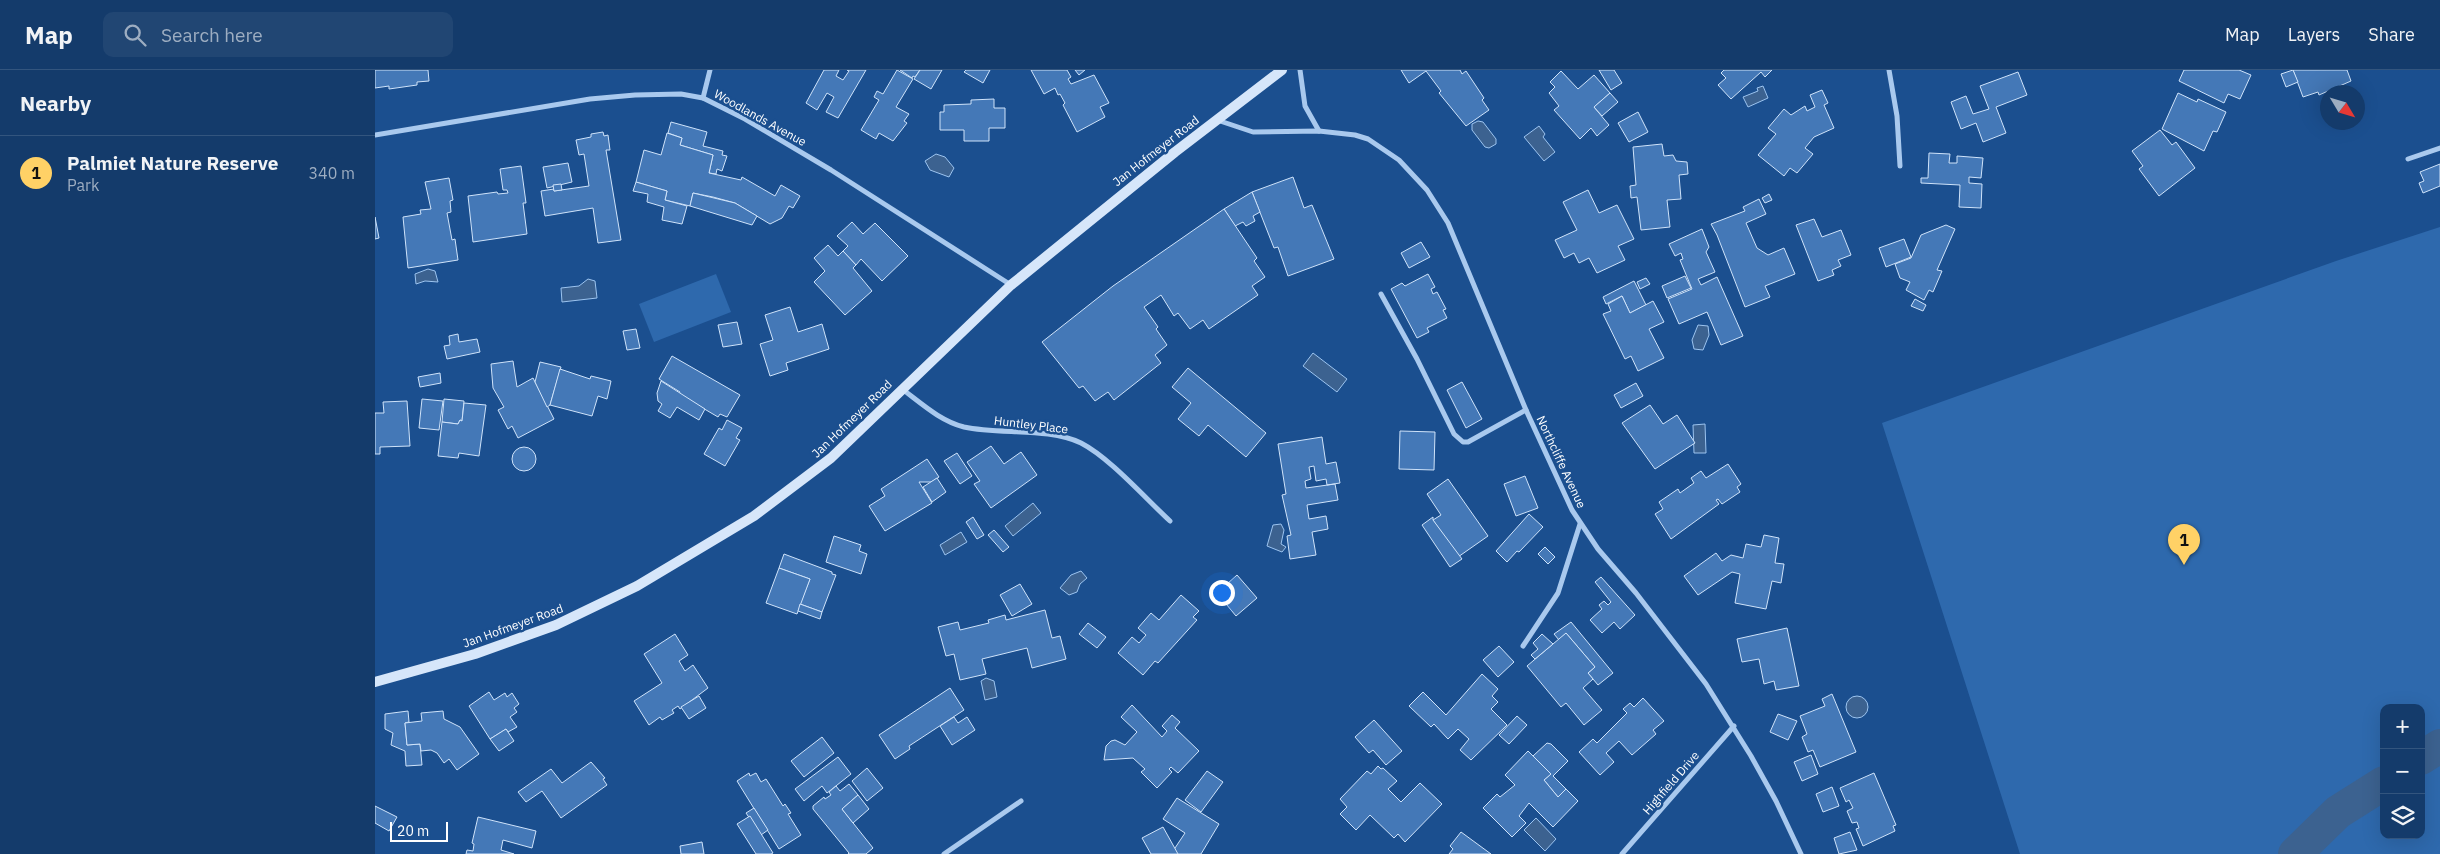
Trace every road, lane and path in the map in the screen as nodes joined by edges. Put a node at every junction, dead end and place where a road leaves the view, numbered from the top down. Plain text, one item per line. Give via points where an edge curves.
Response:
1 (710, 70) edge
2 (1282, 70) edge
3 (1301, 70) edge
4 (1889, 70) edge
5 (703, 98) junction
6 (1217, 120) junction
7 (1319, 131) junction
8 (375, 135) edge
9 (2440, 148) edge
10 (2408, 159) dead end
11 (1900, 166) dead end
12 (1011, 285) junction
13 (1381, 294) dead end
14 (901, 389) junction
15 (1525, 410) junction
16 (1170, 521) dead end
17 (1580, 524) junction
18 (1523, 646) dead end
19 (375, 682) edge
20 (1734, 726) junction
21 (1021, 801) dead end
22 (944, 854) edge
23 (1622, 854) edge
24 (1801, 854) edge

1 - 5 street
2 - 6 street, Jan Hofmeyer Road
3 - 7 street via 1305,106
4 - 11 street via 1897,116
5 - 8 street, Woodlands Avenue via 681,94 590,99
5 - 12 street, Woodlands Avenue via 831,170
6 - 7 street, Northcliffe Avenue via 1253,132
6 - 12 street, Jan Hofmeyer Road
7 - 15 street, Northcliffe Avenue via 1355,135 1379,145 1413,174 1438,206 1449,223
9 - 10 street
12 - 14 street, Jan Hofmeyer Road
13 - 15 street via 1454,434 1461,441 1468,442
14 - 16 street, Huntley Place via 958,425 1062,437 1081,443 1099,455
14 - 19 street, Jan Hofmeyer Road via 831,458 797,485 754,516 637,586 522,638
15 - 17 street, Northcliffe Avenue
17 - 18 street via 1558,593
17 - 20 street, Northcliffe Avenue via 1686,658
20 - 23 street, Highfield Drive
20 - 24 street, Northcliffe Avenue
21 - 22 street

